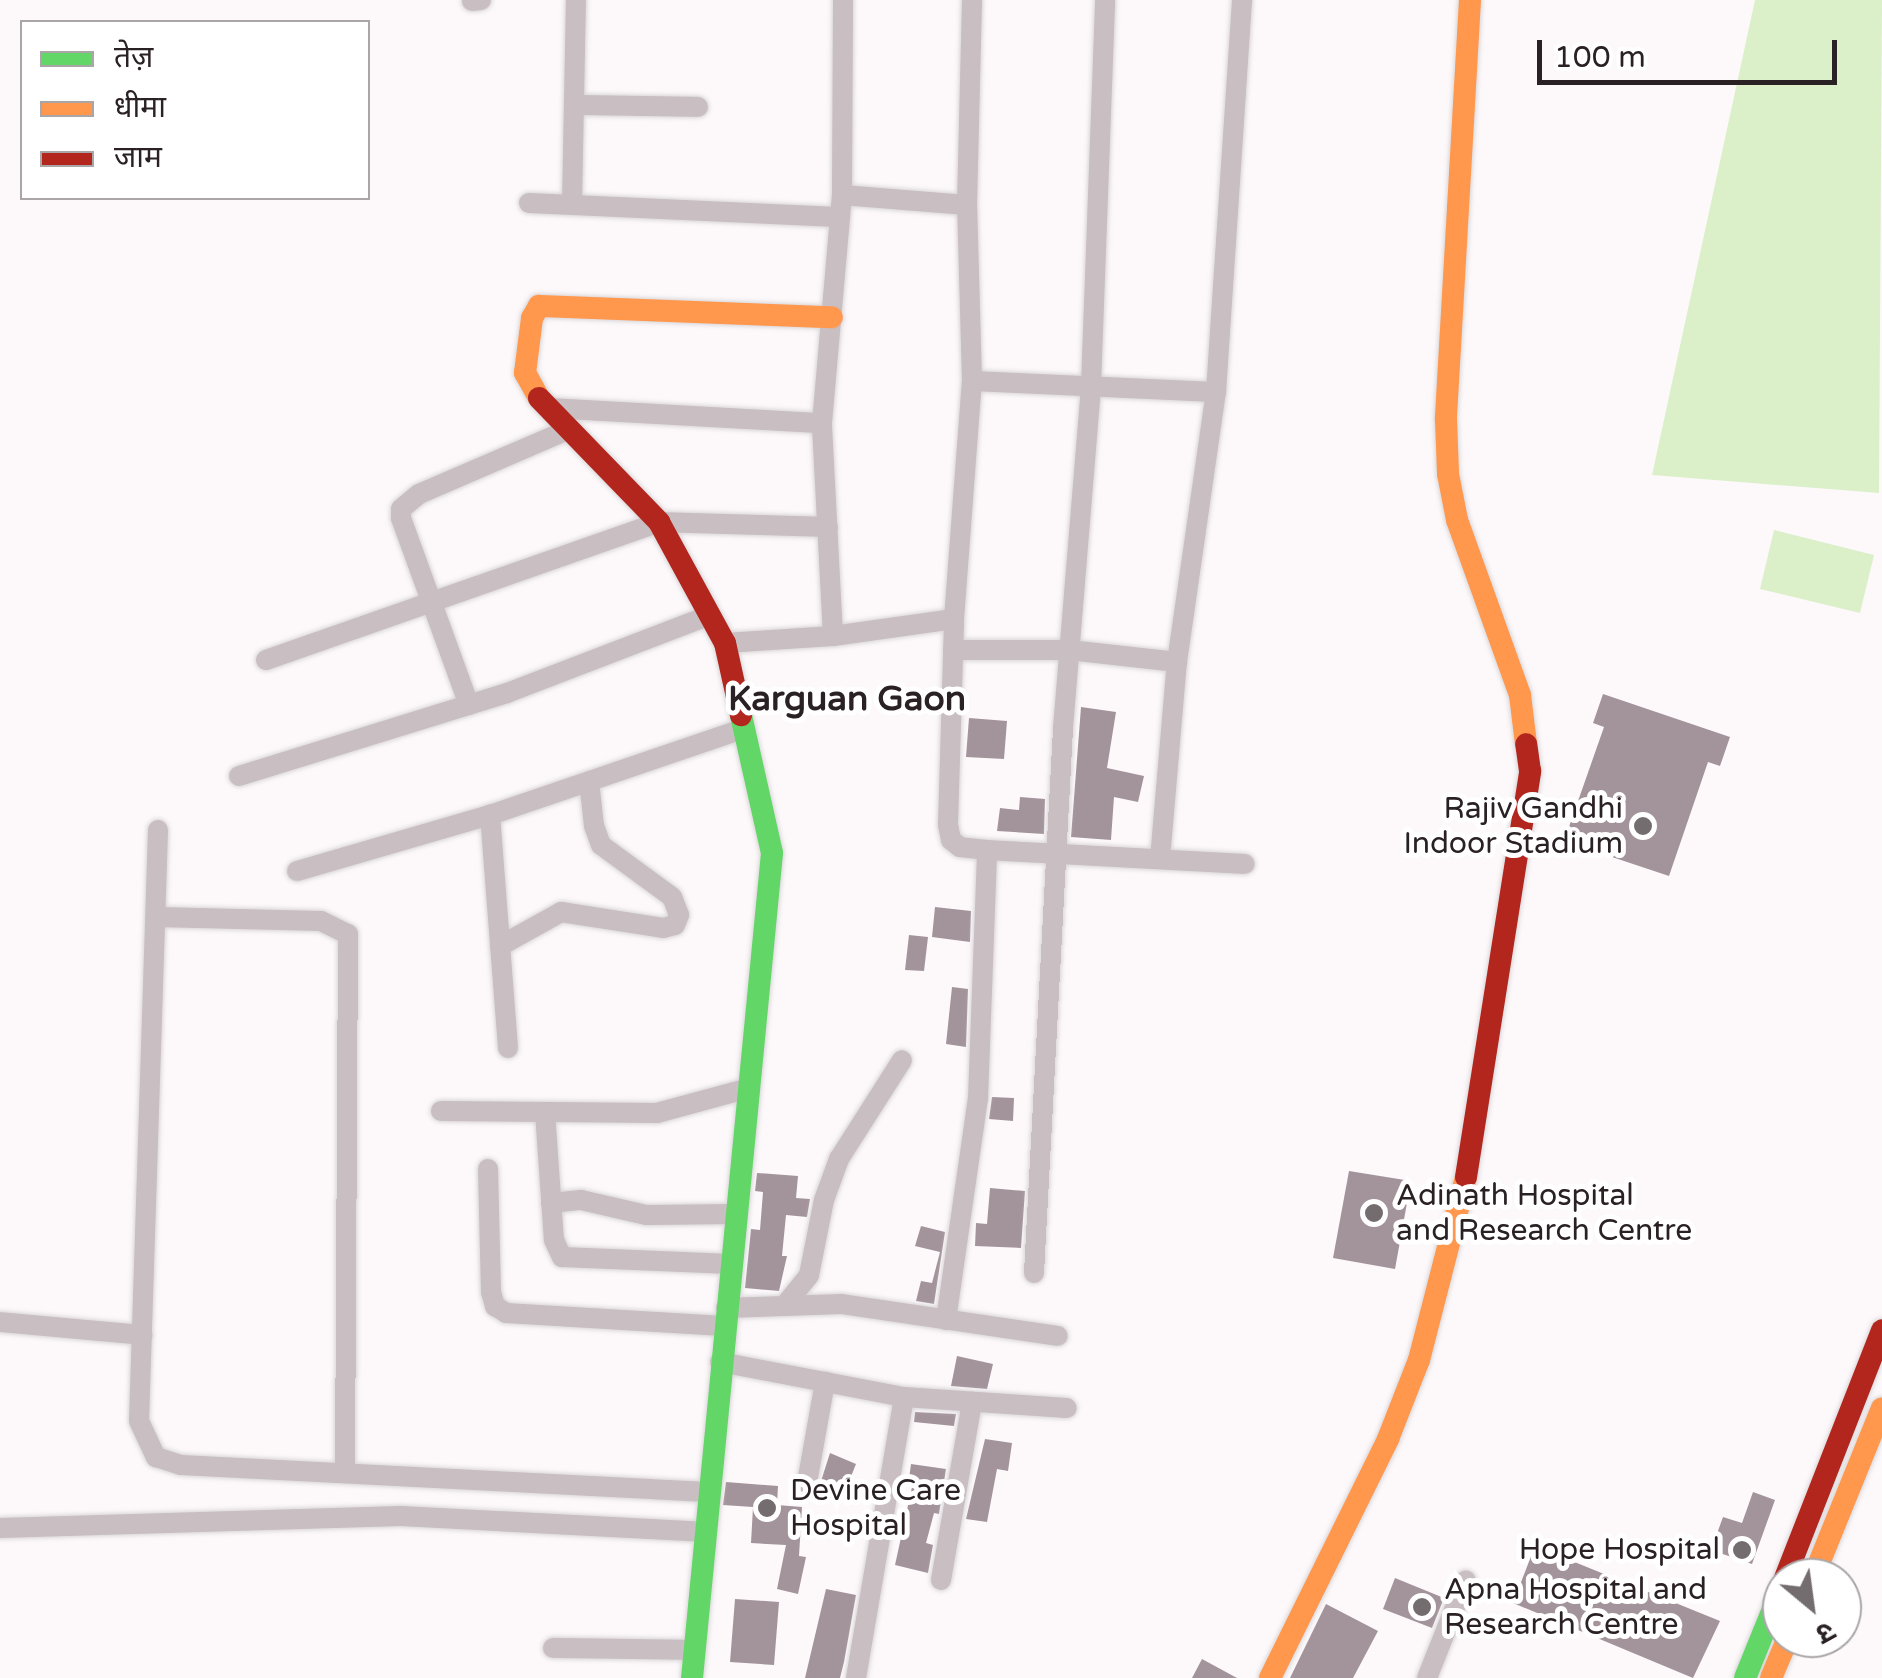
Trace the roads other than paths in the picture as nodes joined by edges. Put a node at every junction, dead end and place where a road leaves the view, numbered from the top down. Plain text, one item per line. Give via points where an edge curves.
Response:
1 (480, 0) edge
2 (576, 0) edge
3 (843, 0) edge
4 (972, 0) edge
5 (1105, 0) edge
6 (1242, 0) edge
7 (1470, 0) edge
8 (472, 1) edge
9 (574, 104) junction
10 (698, 107) dead end
11 (842, 194) junction
12 (529, 202) dead end
13 (572, 204) junction
14 (966, 205) junction
15 (838, 216) junction
16 (832, 317) junction
17 (972, 381) junction
18 (1092, 386) junction
19 (1216, 392) junction
20 (550, 408) junction
21 (822, 422) junction
22 (570, 429) junction
23 (659, 522) junction
24 (828, 526) junction
25 (430, 602) junction
26 (710, 615) junction
27 (954, 619) junction
28 (833, 636) junction
29 (725, 643) junction
30 (953, 650) junction
31 (1069, 650) junction
32 (266, 660) dead end
33 (1178, 662) junction
34 (469, 704) junction
35 (745, 728) junction
36 (239, 776) dead end
37 (589, 782) junction
38 (490, 816) junction
39 (158, 830) dead end
40 (987, 850) junction
41 (1056, 855) junction
42 (1160, 859) junction
43 (1245, 864) dead end
44 (297, 872) dead end
45 (157, 917) junction
46 (500, 946) junction
47 (508, 1048) dead end
48 (902, 1060) dead end
49 (749, 1088) junction
50 (441, 1111) dead end
51 (545, 1112) junction
52 (488, 1170) dead end
53 (551, 1203) junction
54 (736, 1214) junction
55 (730, 1264) junction
56 (1034, 1273) dead end
57 (785, 1305) junction
58 (725, 1317) junction
59 (946, 1320) junction
60 (0, 1322) edge
61 (1882, 1330) edge
62 (142, 1335) junction
63 (1058, 1336) dead end
64 (720, 1362) junction
65 (825, 1382) junction
66 (904, 1396) junction
67 (972, 1402) junction
68 (1066, 1408) dead end
69 (1882, 1408) edge
70 (345, 1473) junction
71 (807, 1484) dead end
72 (707, 1492) junction
73 (0, 1528) edge
74 (703, 1532) junction
75 (1794, 1558) edge
76 (1821, 1558) edge
77 (941, 1580) dead end
78 (1466, 1580) dead end
79 (1762, 1635) edge
80 (553, 1648) dead end
81 (692, 1650) junction
82 (692, 1678) edge
83 (856, 1678) edge
84 (1270, 1678) edge
85 (1426, 1678) edge
86 (1744, 1678) edge

1 - 8 street
2 - 9 street
3 - 11 street
4 - 14 street
5 - 18 street
6 - 19 street
7 - 84 street via 1448,474 1520,695 1530,771 1468,1166 1419,1360 1388,1439
9 - 10 street
9 - 13 street
11 - 14 street
11 - 15 street
12 - 13 street
13 - 15 street
14 - 17 street
15 - 16 street
16 - 20 street via 539,306 526,382
16 - 21 street
17 - 18 street
17 - 27 street
18 - 19 street
18 - 31 street
19 - 33 street
20 - 21 street
20 - 22 street
21 - 24 street
22 - 23 street
22 - 25 street via 419,494 401,509
23 - 24 street
23 - 25 street
23 - 26 street
24 - 28 street
25 - 32 street
25 - 34 street
26 - 29 street
26 - 34 street
27 - 28 street
27 - 30 street
28 - 29 street
29 - 35 street
30 - 31 street
30 - 40 street via 950,840
31 - 33 street
31 - 41 street
33 - 42 street
34 - 36 street
35 - 37 street
35 - 49 street via 772,853
37 - 38 street
37 - 46 street via 601,845 672,897 679,915 675,925 561,912
38 - 44 street
38 - 46 street
39 - 45 street
40 - 41 street
40 - 59 street via 978,1099
41 - 42 street
41 - 56 street
42 - 43 street
45 - 62 street
45 - 70 street via 322,921 348,934
46 - 47 street
48 - 57 street via 840,1159 824,1200 810,1275
49 - 51 street via 656,1113
49 - 54 street
50 - 51 street
51 - 53 street
52 - 58 street via 492,1292 495,1306 506,1313
53 - 54 street via 582,1200 628,1214
53 - 55 street via 554,1240 570,1260
54 - 55 street
55 - 58 street
57 - 58 street
57 - 59 street via 842,1304
58 - 64 street
59 - 63 street
60 - 62 street
61 - 75 street
62 - 70 street via 139,1421 156,1457 181,1465
64 - 65 street
64 - 72 street
65 - 66 street
65 - 71 street
66 - 67 street
66 - 83 street
67 - 68 street
67 - 77 street
69 - 76 street
70 - 72 street
72 - 74 street
73 - 74 street via 402,1516
74 - 81 street
78 - 85 street
79 - 86 street
80 - 81 street
81 - 82 street

